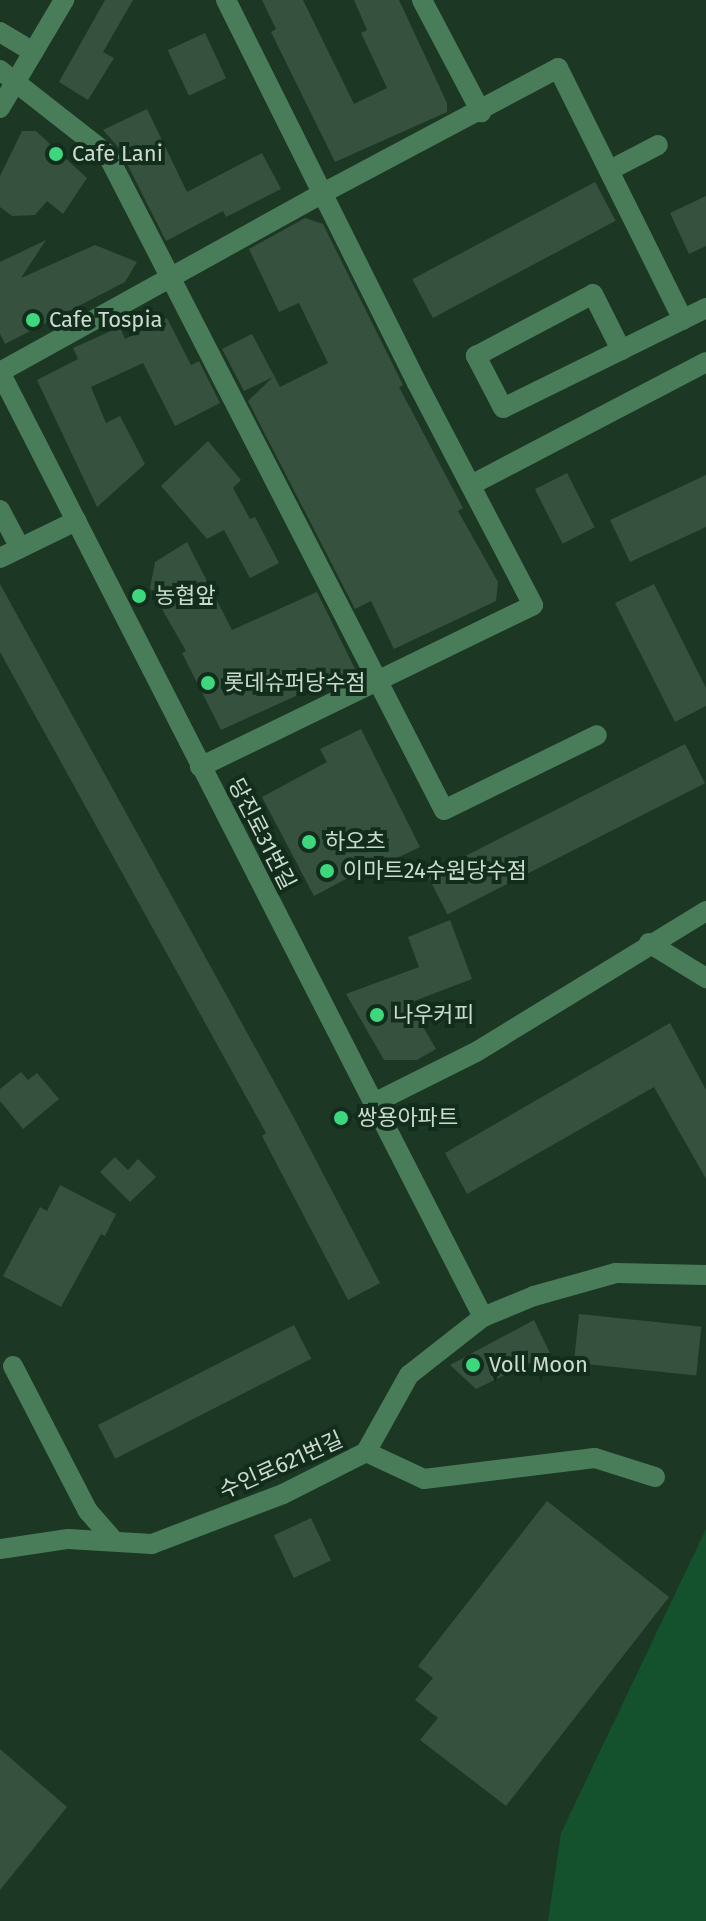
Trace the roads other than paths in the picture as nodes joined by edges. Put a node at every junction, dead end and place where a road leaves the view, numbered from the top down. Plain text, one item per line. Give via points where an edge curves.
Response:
1 (64, 0) edge
2 (226, 0) edge
3 (422, 0) edge
4 (0, 32) edge
5 (33, 52) junction
6 (9, 75) edge
7 (0, 108) edge
8 (481, 112) junction
9 (658, 145) dead end
10 (610, 170) junction
11 (325, 192) junction
12 (171, 278) junction
13 (706, 308) edge
14 (683, 320) junction
15 (621, 350) junction
16 (706, 362) edge
17 (0, 372) edge
18 (471, 485) junction
19 (0, 510) edge
20 (76, 521) junction
21 (20, 548) junction
22 (0, 558) edge
23 (379, 680) junction
24 (597, 735) dead end
25 (200, 767) junction
26 (706, 911) edge
27 (649, 943) junction
28 (706, 978) edge
29 (374, 1103) junction
30 (706, 1275) edge
31 (483, 1317) junction
32 (13, 1366) dead end
33 (366, 1452) junction
34 (655, 1477) dead end
35 (112, 1539) junction
36 (0, 1549) edge

1 - 5 street
2 - 11 street
3 - 8 street
4 - 5 street
5 - 6 street
6 - 7 street
6 - 12 street via 107,154
8 - 10 street via 558,68
8 - 11 street
9 - 10 street
10 - 14 street
11 - 12 street
11 - 18 street
12 - 17 street
12 - 23 street
13 - 14 street
14 - 15 street
15 - 15 street via 503,408 476,356 593,294
16 - 18 street
17 - 20 street, 당진로31번길
18 - 23 street via 533,605
19 - 21 street
20 - 21 street
20 - 25 street, 당진로31번길
21 - 22 street
23 - 24 street via 444,810
23 - 25 street
25 - 29 street, 당진로31번길
26 - 27 street
27 - 28 street
27 - 29 street via 476,1052
29 - 31 street, 당진로31번길
30 - 31 street, 수인로621번길 via 616,1273
31 - 33 street, 수인로621번길 via 409,1375
32 - 35 street via 88,1511
33 - 34 street via 424,1479 595,1458
33 - 35 street, 수인로621번길 via 283,1494 152,1544
35 - 36 street, 수인로621번길

